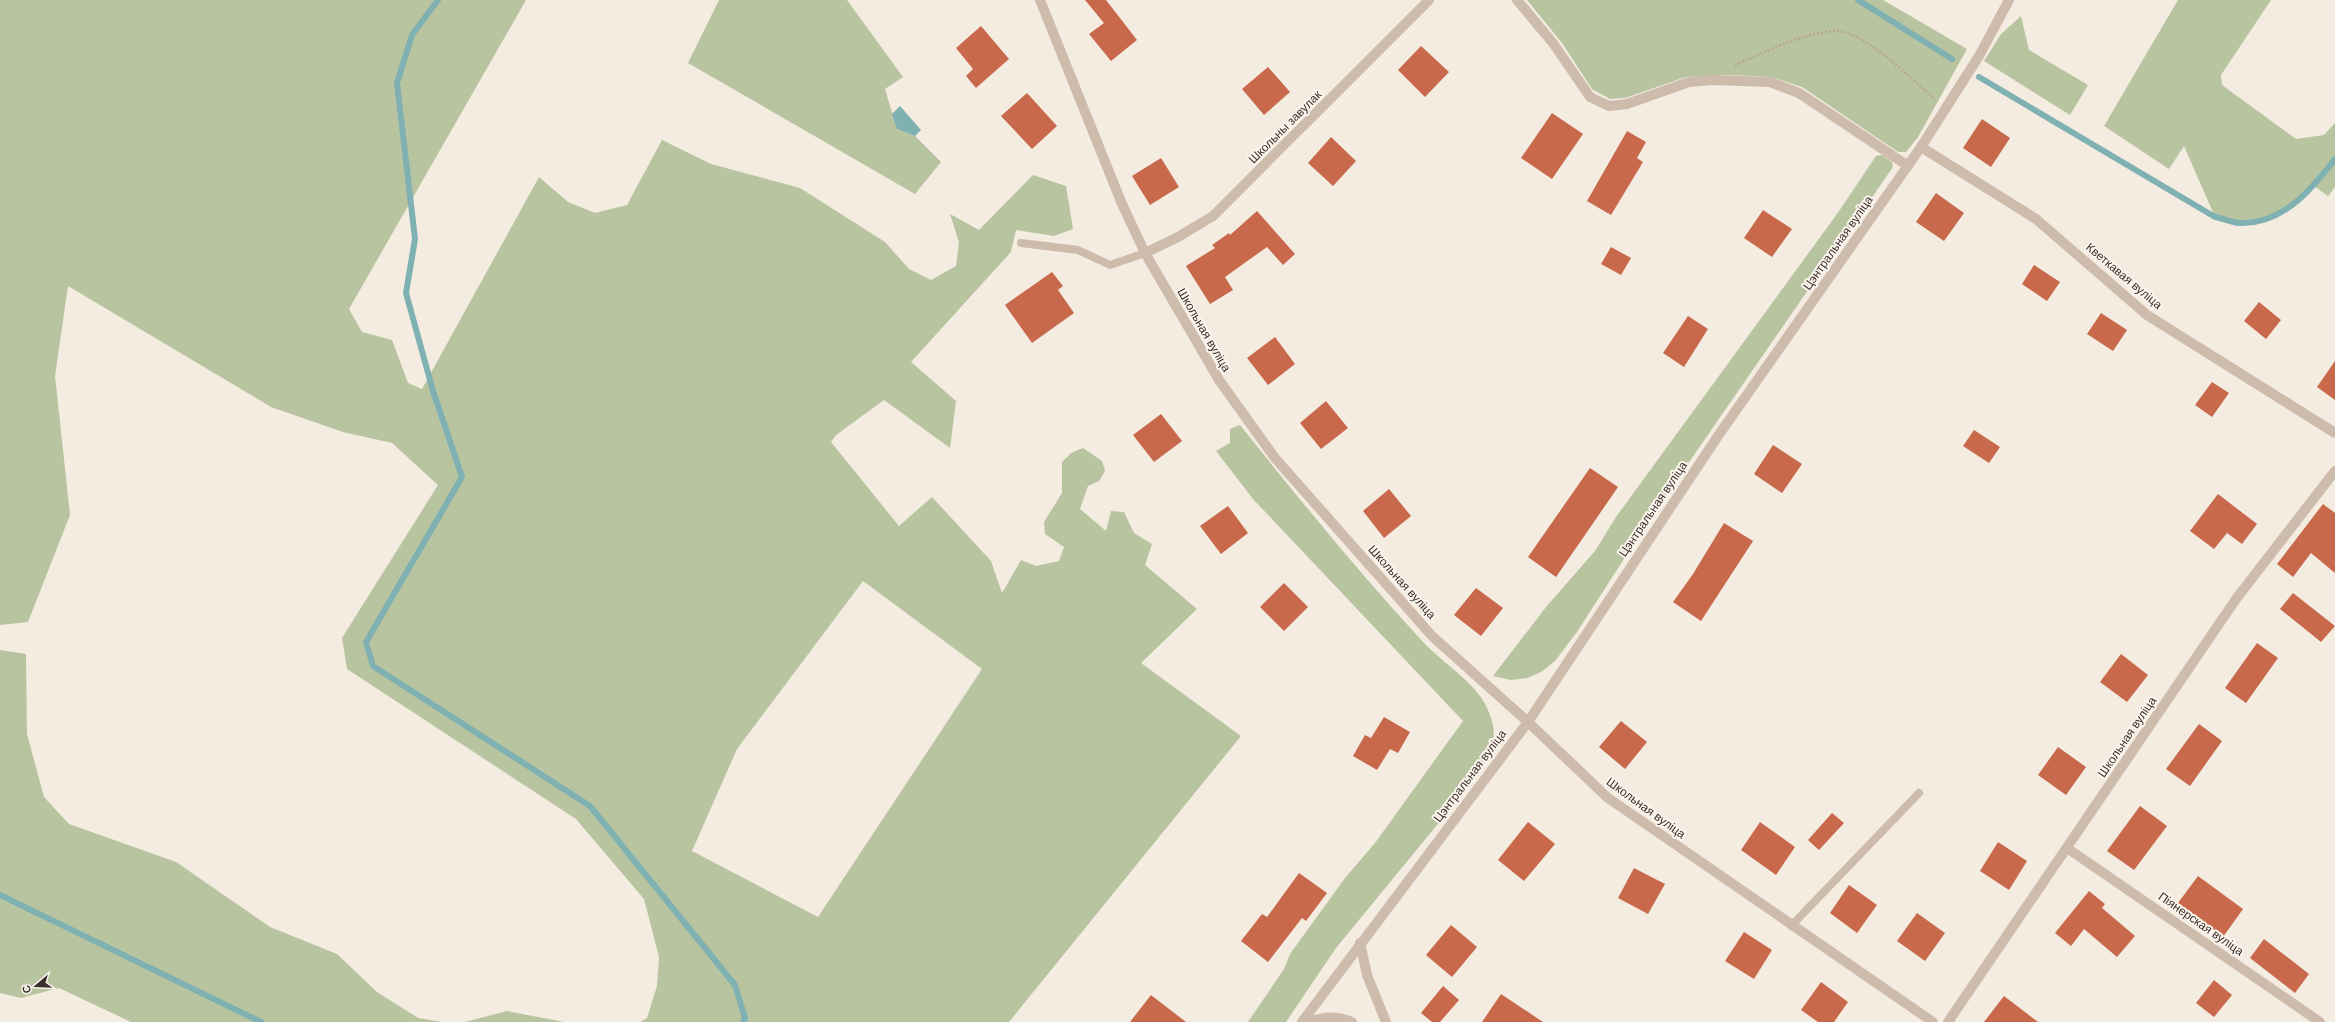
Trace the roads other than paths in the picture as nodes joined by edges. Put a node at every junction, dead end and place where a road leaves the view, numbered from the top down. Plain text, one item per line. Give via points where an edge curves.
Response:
1 (1040, 0) edge
2 (1429, 0) edge
3 (1517, 0) edge
4 (2009, 0) edge
5 (1921, 148) junction
6 (1908, 166) junction
7 (1021, 243) dead end
8 (1145, 253) junction
9 (2335, 433) edge
10 (2335, 471) edge
11 (1528, 722) junction
12 (1919, 793) dead end
13 (2067, 848) junction
14 (1791, 926) junction
15 (1360, 942) junction
16 (1302, 1022) edge
17 (1310, 1022) edge
18 (1352, 1022) edge
19 (1386, 1022) edge
20 (1933, 1022) edge
21 (1948, 1022) edge
22 (2320, 1022) edge

1 - 8 street, Школьная вуліца via 1122,204
2 - 8 street, Школьны завулак via 1213,216
3 - 6 street via 1553,43 1590,97 1609,106 1627,104 1689,82 1770,82 1800,93
4 - 5 street, Цэнтральная вуліца via 1979,56
5 - 6 street, Цэнтральная вуліца
5 - 9 street, Кветкавая вуліца via 2036,219 2148,314
6 - 11 street, Цэнтральная вуліца via 1720,433
7 - 8 lane via 1078,250 1110,265
8 - 11 street, Школьная вуліца via 1219,380 1275,458 1432,636
10 - 13 street, Школьная вуліца via 2236,599
11 - 14 street, Школьная вуліца via 1608,798
11 - 15 street, Цэнтральная вуліца
12 - 14 lane
13 - 21 street, Школьная вуліца
13 - 22 street, Піянерская вуліца
14 - 20 street, Школьная вуліца
15 - 16 street, Цэнтральная вуліца
15 - 19 street via 1367,975
17 - 18 street via 1332,1017

